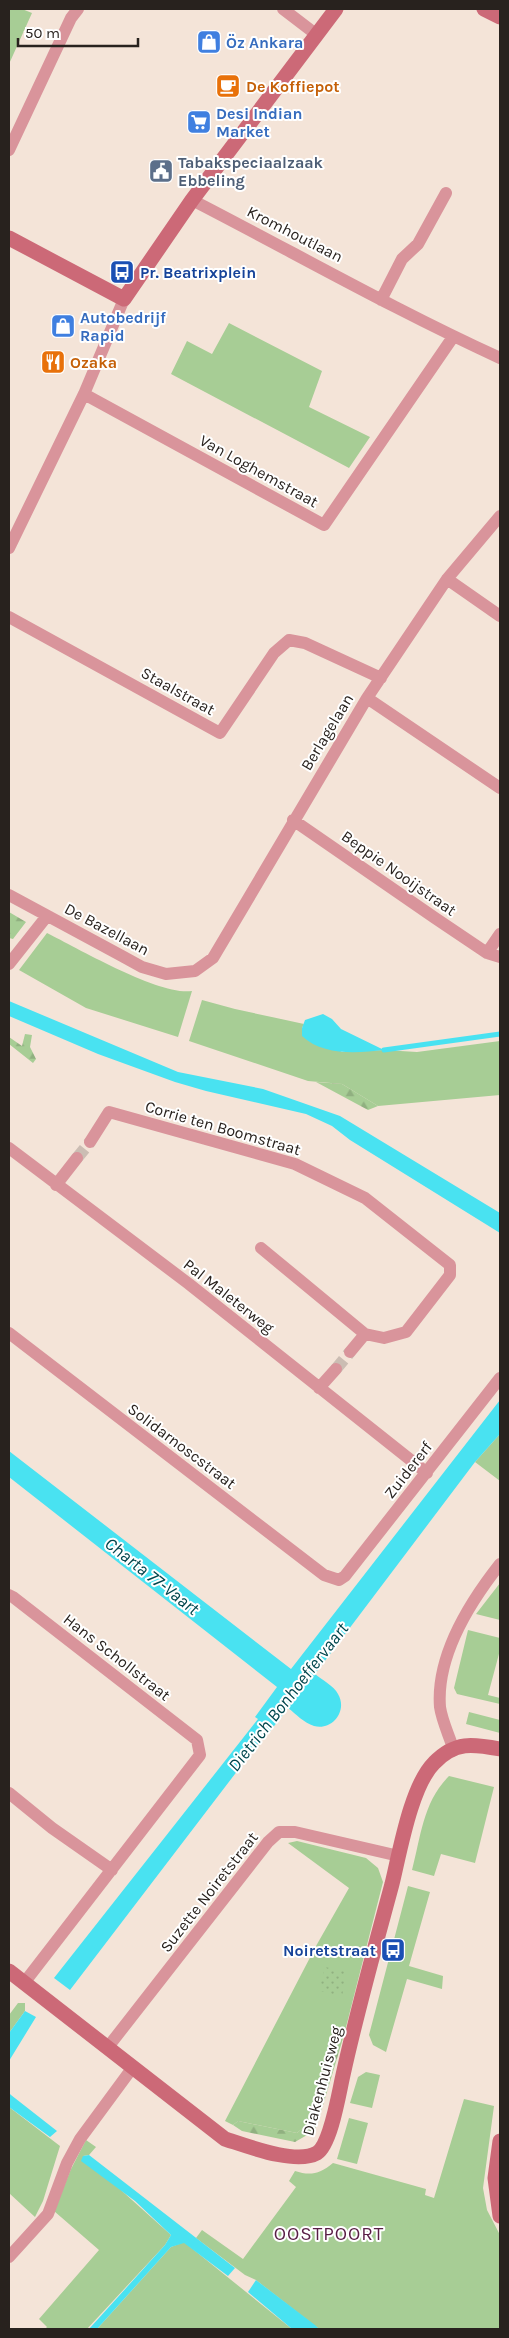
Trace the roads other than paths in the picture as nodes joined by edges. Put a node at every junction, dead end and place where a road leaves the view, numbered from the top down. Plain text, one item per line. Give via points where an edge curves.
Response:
1 (78, 9) edge
2 (283, 9) edge
3 (336, 9) edge
4 (484, 9) edge
5 (500, 17) edge
6 (317, 35) junction
7 (9, 150) edge
8 (446, 193) dead end
9 (192, 200) junction
10 (9, 238) edge
11 (124, 299) junction
12 (380, 300) junction
13 (453, 337) junction
14 (500, 358) edge
15 (84, 394) junction
16 (500, 516) edge
17 (9, 548) edge
18 (447, 579) junction
19 (500, 616) edge
20 (9, 617) edge
21 (381, 678) junction
22 (366, 698) junction
23 (500, 788) edge
24 (294, 820) junction
25 (9, 895) edge
26 (47, 916) junction
27 (500, 934) edge
28 (488, 953) junction
29 (500, 957) edge
30 (9, 964) edge
31 (195, 971) joint
32 (90, 1142) tunnel mouth
33 (9, 1148) edge
34 (77, 1158) tunnel mouth
35 (56, 1185) junction
36 (261, 1248) dead end
37 (9, 1333) edge
38 (366, 1334) junction
39 (350, 1352) tunnel mouth
40 (336, 1369) tunnel mouth
41 (500, 1378) edge
42 (319, 1388) junction
43 (427, 1473) junction
44 (500, 1564) edge
45 (338, 1580) joint
46 (9, 1596) edge
47 (453, 1748) junction
48 (500, 1748) edge
49 (9, 1794) edge
50 (399, 1856) junction
51 (112, 1870) junction
52 (9, 1971) edge
53 (24, 1983) junction
54 (108, 2047) junction
55 (134, 2067) junction
56 (500, 2141) edge
57 (500, 2216) edge
58 (9, 2257) edge

1 - 7 street
2 - 6 street
3 - 6 street
4 - 5 street
6 - 9 street
8 - 12 street via 418,244 402,259
9 - 11 street
9 - 12 street, Kromhoutlaan via 335,273
10 - 11 street
11 - 15 street
12 - 13 street, Kromhoutlaan
13 - 14 street, Kromhoutlaan
13 - 15 street, Van Loghemstraat via 324,525
15 - 17 street
16 - 18 street, Berlagelaan
18 - 19 street
18 - 21 street, Berlagelaan
20 - 21 street, Staalstraat via 220,733 274,654 289,640 305,643
21 - 22 street, Berlagelaan
22 - 23 street
22 - 24 street, Berlagelaan
24 - 28 street, Beppie Nooijstraat
24 - 31 street, Berlagelaan via 213,958
25 - 26 street, De Bazellaan
26 - 30 street
26 - 31 street, De Bazellaan via 142,966 166,974
27 - 28 street
28 - 29 street, Beppie Nooijstraat
32 - 38 street, Corrie ten Boomstraat via 109,1112 295,1164 365,1198 450,1265 450,1275 406,1332 384,1338
33 - 35 street, Pal Maleterweg
34 - 35 street
35 - 42 street, Pal Maleterweg via 189,1284
36 - 38 street
37 - 45 street, Solidarnoscstraat via 324,1575
38 - 39 street
40 - 42 street
41 - 43 street, Zuidererf
42 - 43 street, Pal Maleterweg
43 - 45 street, Zuidererf via 345,1576
44 - 47 street via 458,1626 440,1685 440,1709
46 - 51 street, Hans Schollstraat via 197,1740 201,1750
47 - 48 street via 474,1744
47 - 50 street, Diakenhuisweg via 424,1776
49 - 51 street
50 - 54 street, Suzette Noiretstraat via 295,1832 279,1832
50 - 55 street, Diakenhuisweg via 336,2106 325,2143 319,2152 296,2157 225,2139
51 - 53 street
52 - 53 street
53 - 54 street
54 - 55 street
55 - 58 street via 80,2139 48,2214
56 - 57 street via 495,2178

